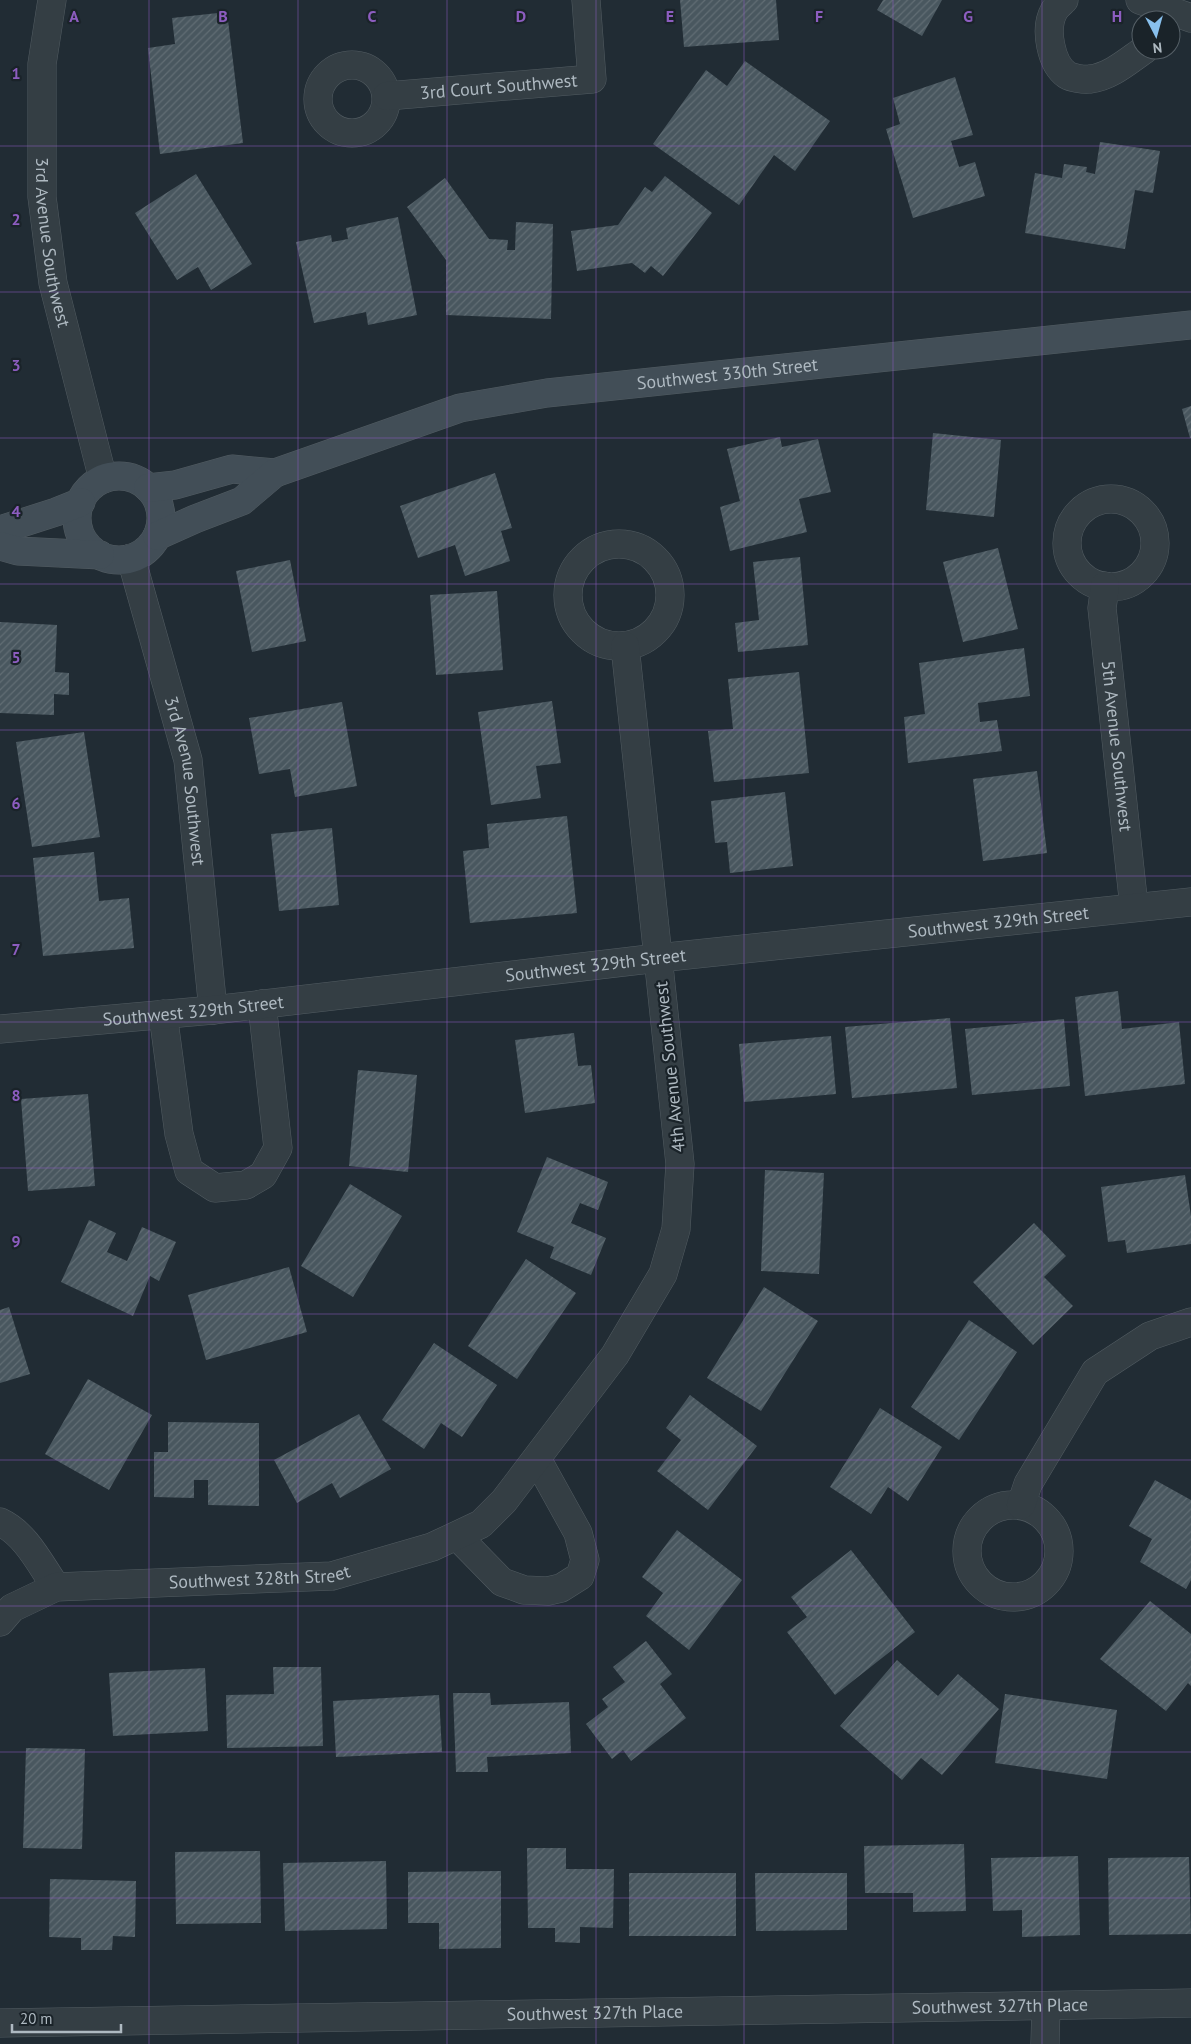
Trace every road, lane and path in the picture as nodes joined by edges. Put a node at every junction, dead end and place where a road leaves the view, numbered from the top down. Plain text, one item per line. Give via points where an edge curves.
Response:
1 (52, 0) edge
2 (586, 0) edge
3 (1064, 0) edge
4 (1140, 0) edge
5 (1191, 18) edge
6 (1131, 59) edge
7 (386, 96) dead end
8 (1191, 325) edge
9 (275, 473) junction
10 (103, 479) junction
11 (148, 488) junction
12 (81, 502) junction
13 (0, 530) edge
14 (157, 536) junction
15 (0, 546) edge
16 (100, 555) junction
17 (131, 558) junction
18 (1105, 586) dead end
19 (625, 646) dead end
20 (1191, 902) edge
21 (1134, 907) junction
22 (658, 958) junction
23 (262, 1004) junction
24 (213, 1010) junction
25 (163, 1014) junction
26 (0, 1029) edge
27 (1191, 1322) edge
28 (615, 1355) joint
29 (537, 1459) junction
30 (1021, 1505) dead end
31 (0, 1522) edge
32 (457, 1536) junction
33 (56, 1587) junction
34 (0, 1622) edge
35 (1191, 2004) edge
36 (1046, 2006) junction
37 (0, 2022) edge
38 (1045, 2044) edge

1 - 10 street, 3rd Avenue Southwest via 42,64 42,197 53,283
2 - 7 street, 3rd Court Southwest via 592,79
3 - 6 street via 1054,12 1050,43 1059,67 1069,76 1090,79 1110,73
4 - 5 street
8 - 9 street, Southwest 330th Street via 547,393 460,408
9 - 11 street, Southwest 330th Street via 232,469 175,485
9 - 14 street, Southwest 330th Street via 242,501
10 - 11 street via 117,476 132,478
10 - 12 street via 91,487
11 - 14 street via 160,508
12 - 13 street
12 - 16 street via 77,524 89,547
14 - 17 street via 150,547
15 - 16 street via 18,551
16 - 17 street via 113,560
17 - 24 street, 3rd Avenue Southwest via 188,760
18 - 21 street, 5th Avenue Southwest via 1102,608
19 - 22 street, 4th Avenue Southwest
20 - 21 street, Southwest 329th Street
21 - 22 street, Southwest 329th Street
22 - 23 street, Southwest 329th Street
22 - 28 street, 4th Avenue Southwest via 680,1164 676,1229 663,1274
23 - 24 street, Southwest 329th Street
23 - 25 street via 278,1148 263,1175 246,1185 215,1188 189,1172 179,1134
24 - 25 street, Southwest 329th Street
25 - 26 street, Southwest 329th Street
27 - 30 street via 1150,1336 1095,1372 1028,1484
28 - 29 street, Southwest 328th Street
29 - 32 street, Southwest 328th Street via 481,1524
29 - 32 street via 578,1533 584,1560 580,1576 555,1590 524,1590 502,1582
31 - 33 street via 22,1538
32 - 33 street, Southwest 328th Street via 432,1547 332,1576
33 - 34 street via 12,1608
35 - 36 street, Southwest 327th Place
36 - 37 street, Southwest 327th Place
36 - 38 street

